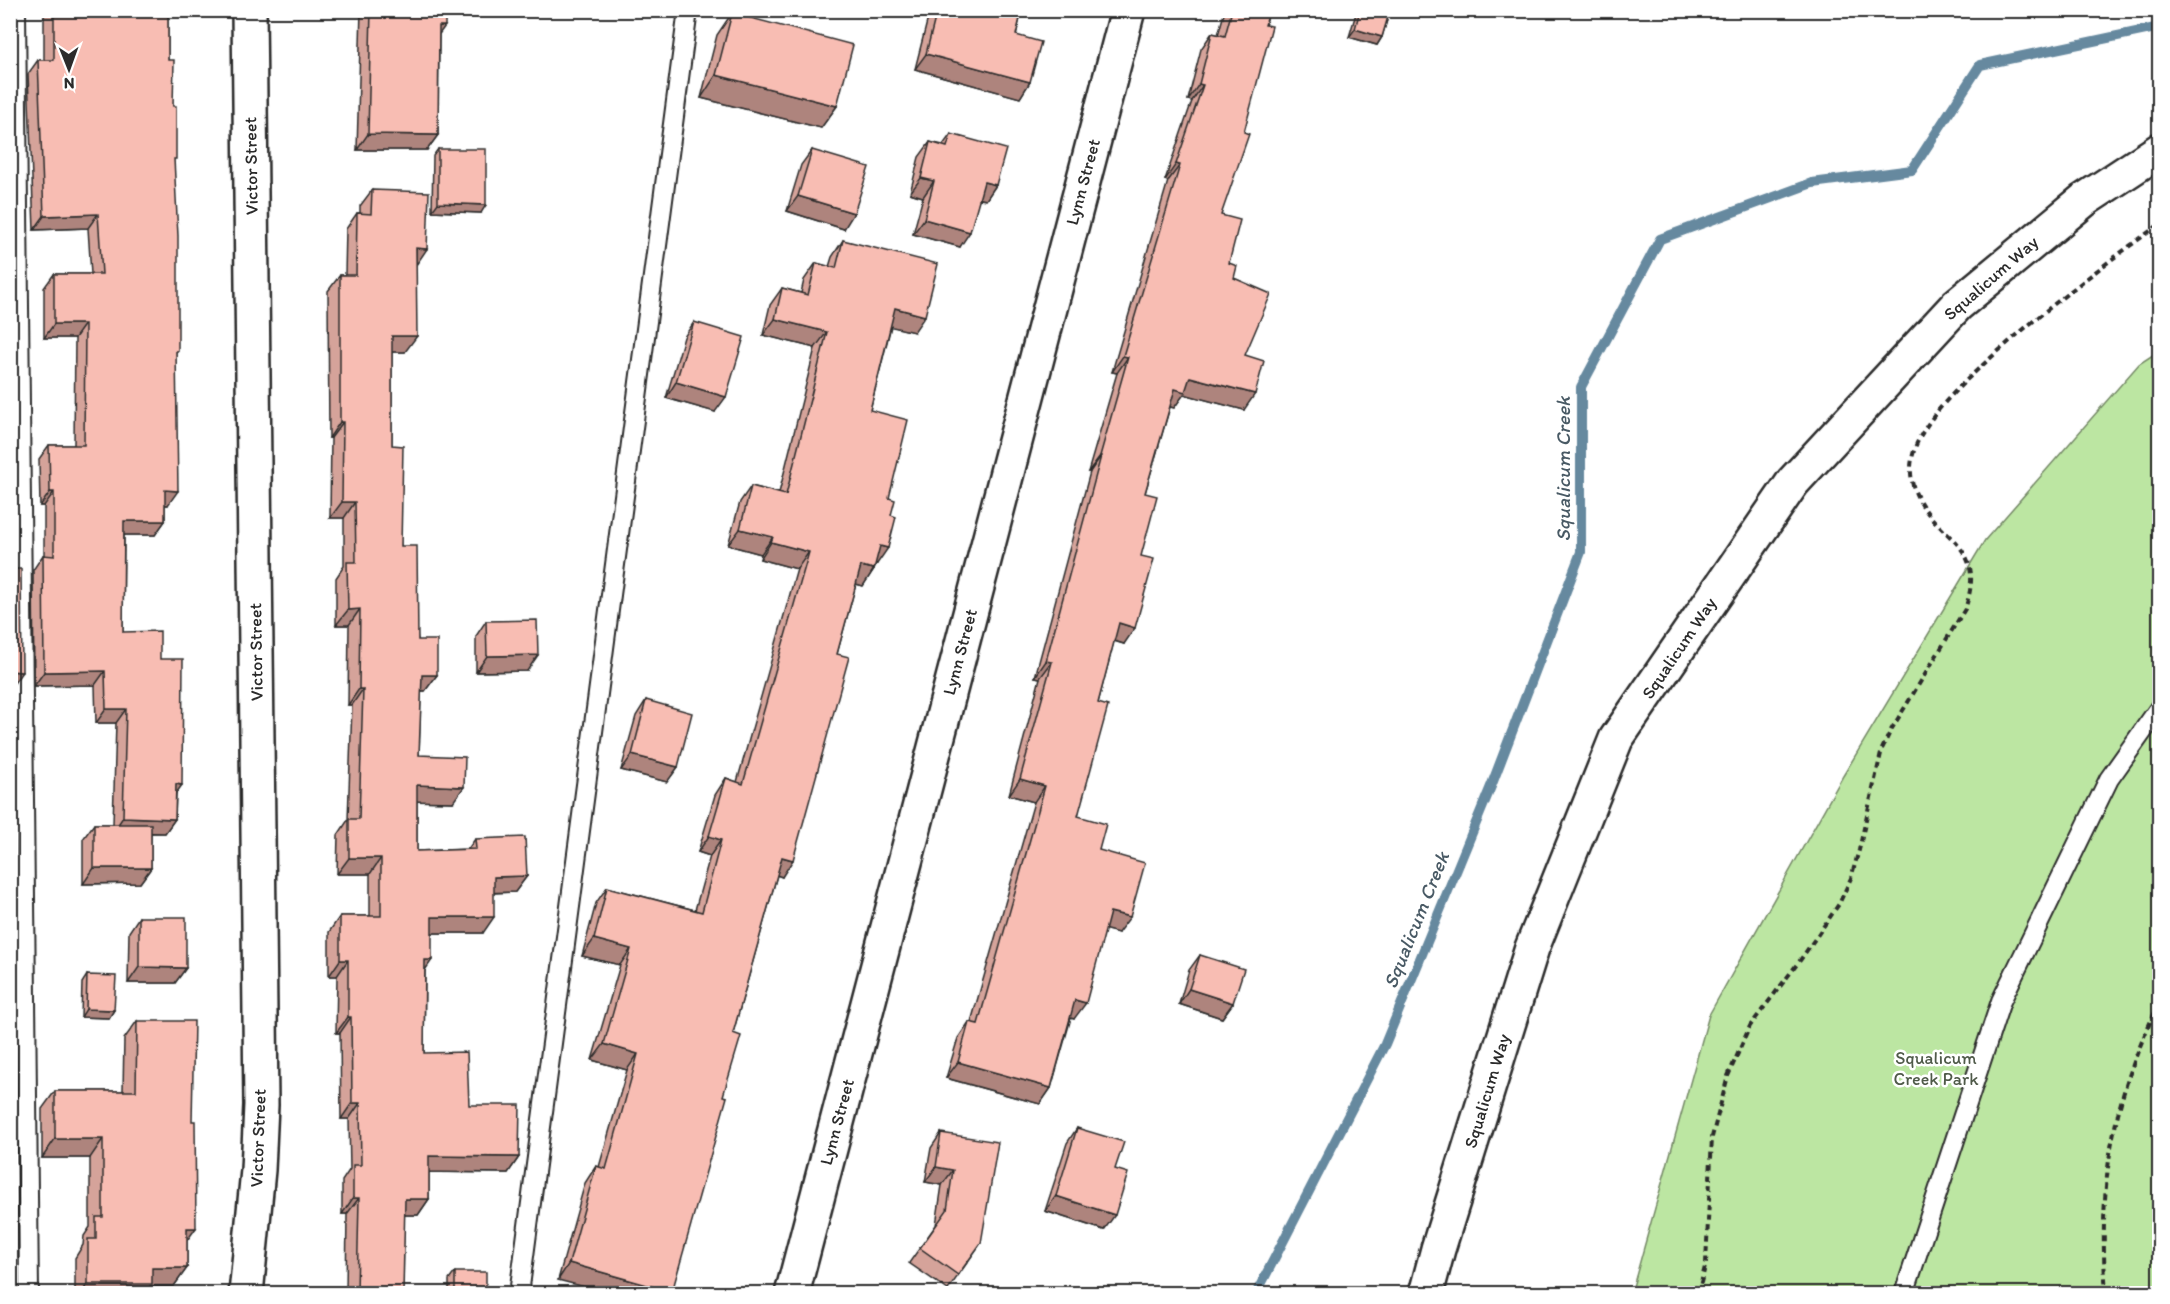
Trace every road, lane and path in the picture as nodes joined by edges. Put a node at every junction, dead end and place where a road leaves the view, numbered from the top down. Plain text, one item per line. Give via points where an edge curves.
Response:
1 (16, 10) edge
2 (249, 10) edge
3 (688, 10) edge
4 (1128, 10) edge
5 (2160, 150) edge
6 (2160, 224) edge
7 (2160, 707) edge
8 (2160, 1002) edge
9 (29, 1293) edge
10 (246, 1293) edge
11 (519, 1293) edge
12 (792, 1293) edge
13 (1426, 1293) edge
14 (1698, 1293) edge
15 (1904, 1293) edge
16 (2106, 1293) edge

1 - 9 lane
2 - 10 street, Victor Street via 261,1105
3 - 11 lane
4 - 12 street, Lynn Street
5 - 13 street, Squalicum Way via 2084,200 1957,304 1792,482 1616,739 1532,948
6 - 14 path via 2062,298 1968,378 1921,435 1914,451 1910,472 1913,486 1925,510 1964,551 1969,561 1970,593 1965,609 1882,749 1859,850 1839,904 1750,1026 1728,1076 1712,1137 1706,1263
7 - 15 lane via 2109,778 2001,1001
8 - 16 path via 2126,1081 2108,1160 2103,1227

